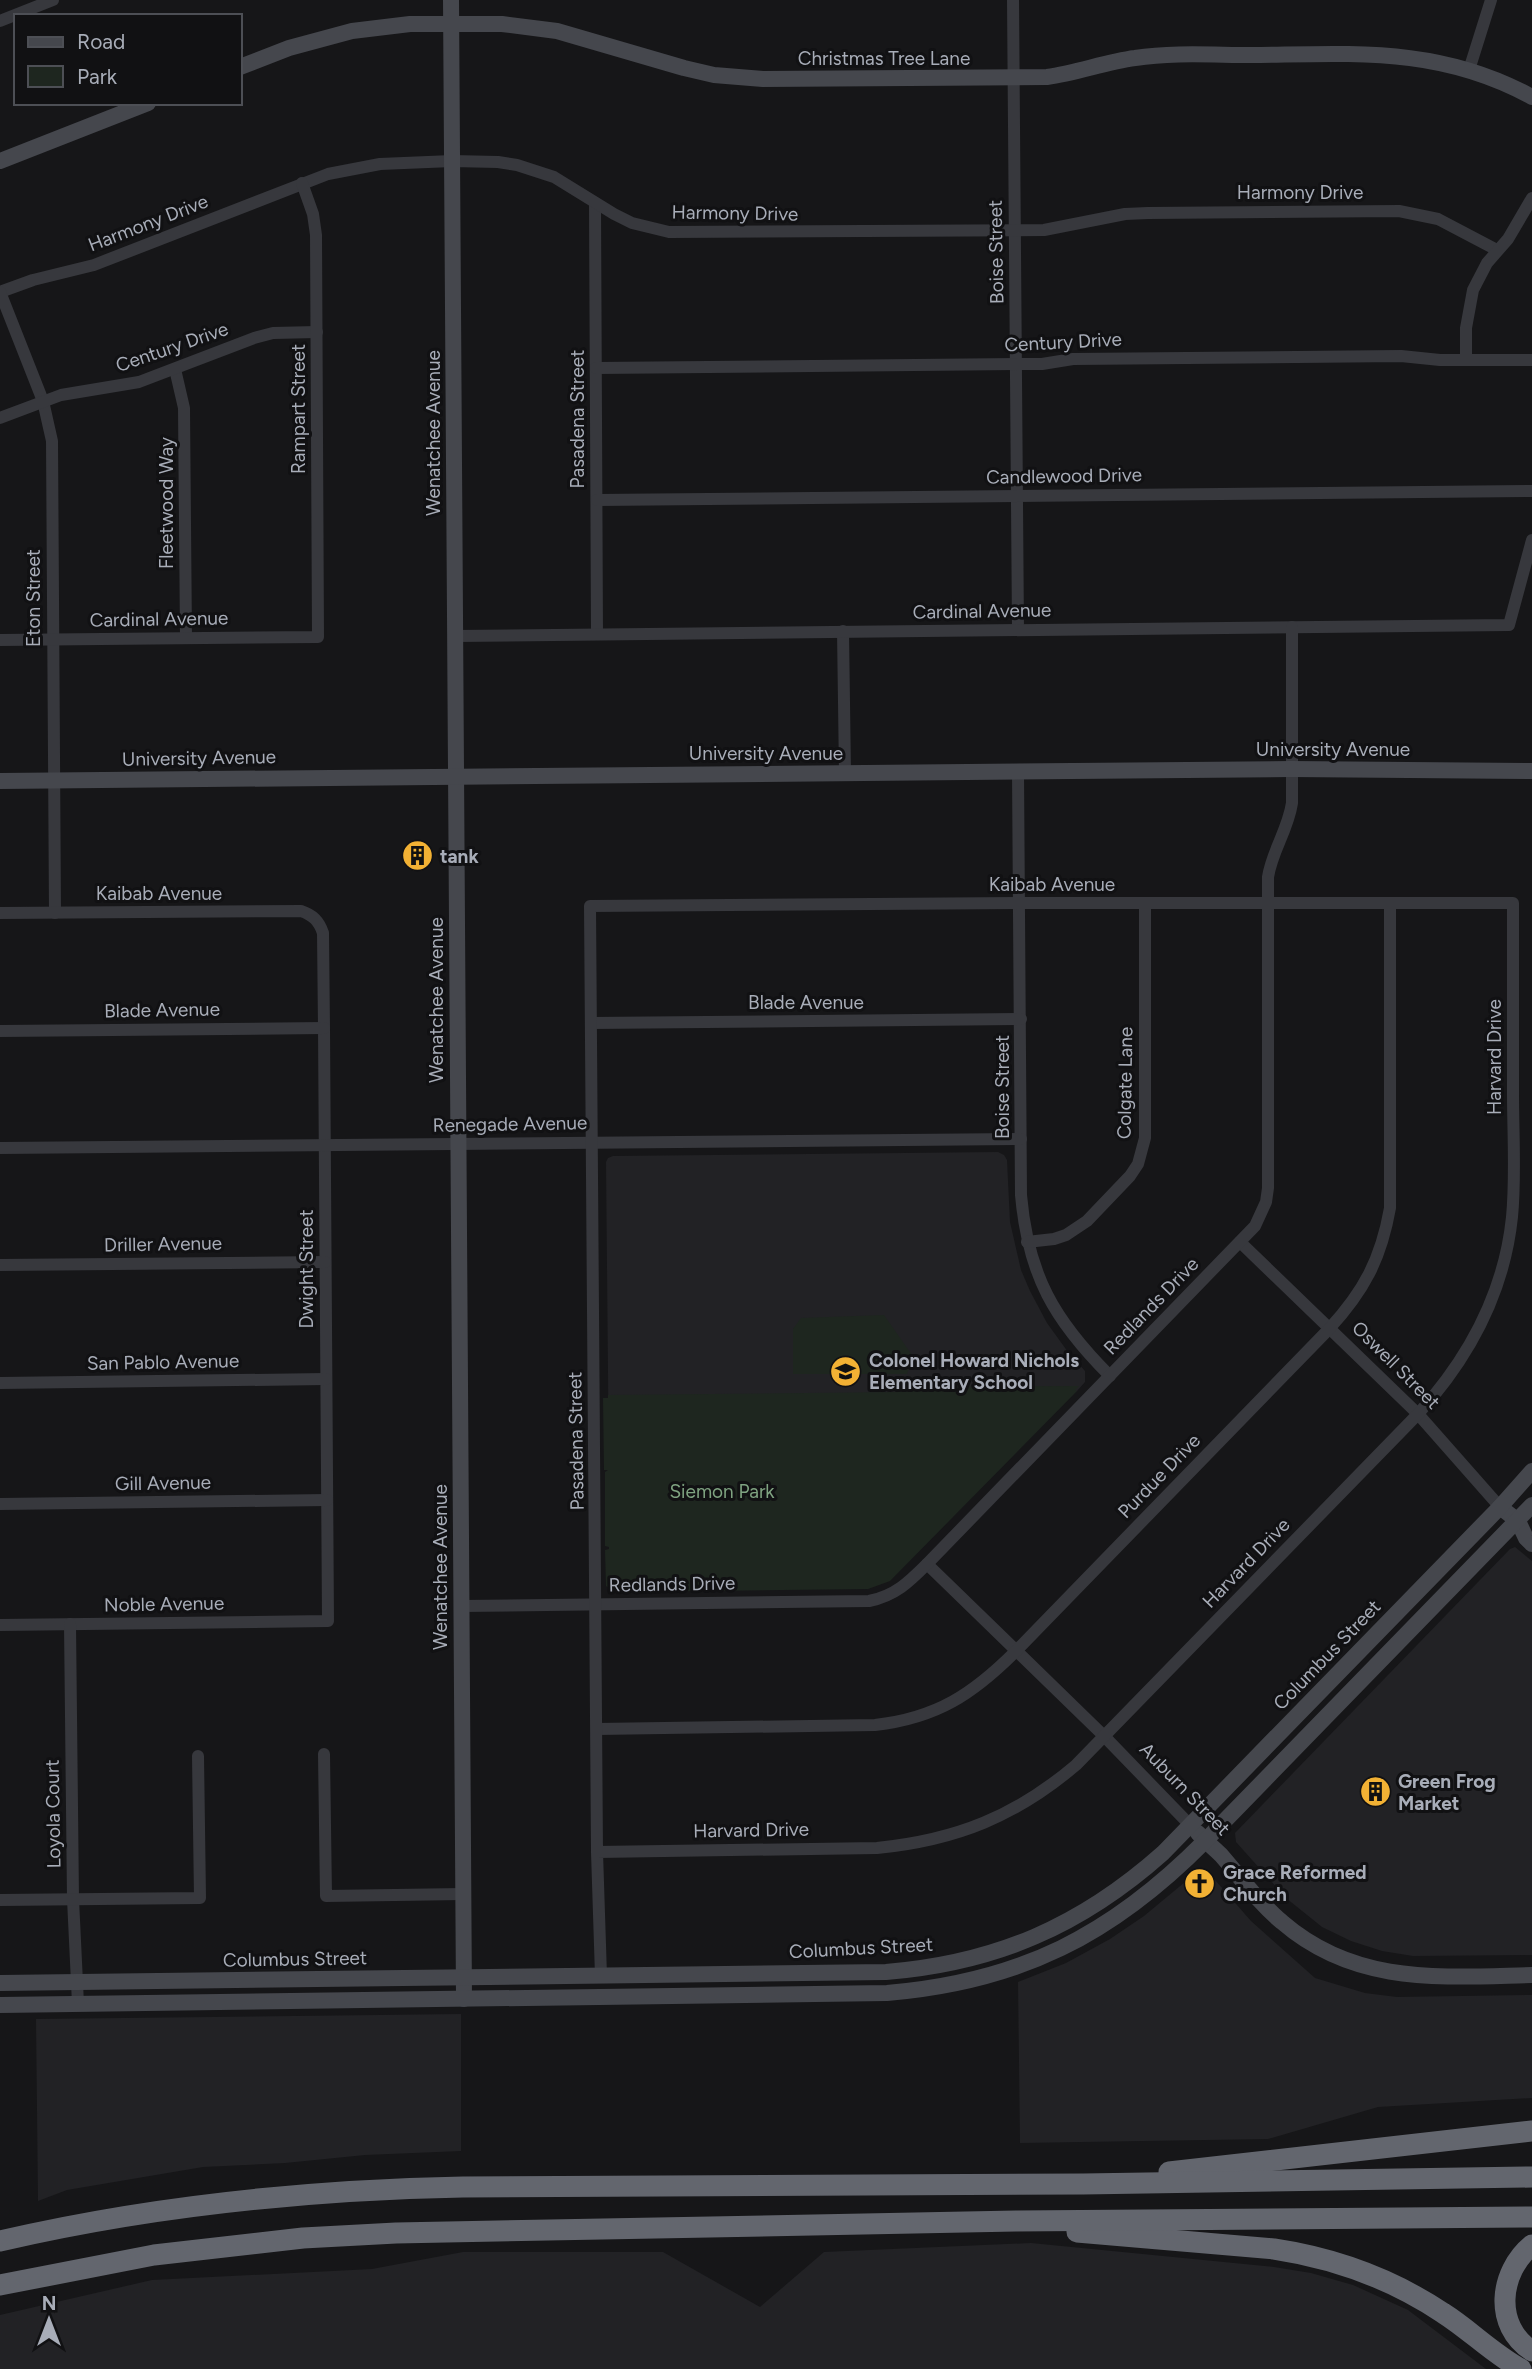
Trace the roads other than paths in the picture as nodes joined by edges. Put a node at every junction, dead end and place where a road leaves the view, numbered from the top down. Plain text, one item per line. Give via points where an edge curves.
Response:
1 (52, 0) edge
2 (451, 0) edge
3 (1013, 0) edge
4 (1491, 0) edge
5 (17, 14) edge
6 (451, 24) junction
7 (242, 66) edge
8 (1469, 70) junction
9 (1014, 78) junction
10 (1532, 97) edge
11 (143, 105) edge
12 (0, 161) edge
13 (452, 161) junction
14 (302, 183) junction
15 (1532, 198) edge
16 (596, 203) junction
17 (1015, 231) junction
18 (1497, 250) junction
19 (0, 292) edge
20 (317, 332) junction
21 (1466, 360) junction
22 (1532, 360) edge
23 (1017, 365) junction
24 (596, 368) junction
25 (175, 369) junction
26 (43, 401) junction
27 (0, 418) edge
28 (1532, 491) edge
29 (1017, 496) junction
30 (597, 500) junction
31 (1532, 540) edge
32 (1292, 627) junction
33 (1018, 630) junction
34 (844, 631) junction
35 (597, 634) junction
36 (455, 636) junction
37 (318, 637) joint
38 (186, 638) junction
39 (53, 639) junction
40 (0, 640) edge
41 (1291, 769) junction
42 (1532, 771) edge
43 (1018, 772) junction
44 (845, 773) junction
45 (456, 777) junction
46 (0, 781) edge
47 (53, 781) junction
48 (1021, 903) junction
49 (1145, 903) junction
50 (1268, 903) junction
51 (1391, 903) junction
52 (1513, 903) joint
53 (590, 906) joint
54 (0, 913) edge
55 (55, 913) junction
56 (315, 918) joint
57 (1021, 1019) junction
58 (591, 1023) junction
59 (324, 1028) junction
60 (0, 1031) edge
61 (1021, 1139) junction
62 (592, 1142) junction
63 (458, 1144) junction
64 (325, 1145) junction
65 (0, 1148) edge
66 (1027, 1242) junction
67 (1240, 1242) junction
68 (325, 1262) junction
69 (0, 1265) edge
70 (1329, 1329) junction
71 (1110, 1376) junction
72 (326, 1379) junction
73 (0, 1383) edge
74 (1418, 1414) junction
75 (1532, 1471) edge
76 (327, 1500) junction
77 (0, 1504) edge
78 (1532, 1505) edge
79 (1500, 1507) junction
80 (1525, 1521) edge
81 (1532, 1544) edge
82 (927, 1564) junction
83 (596, 1604) junction
84 (461, 1606) junction
85 (328, 1621) joint
86 (70, 1624) junction
87 (0, 1625) edge
88 (1016, 1651) junction
89 (597, 1729) junction
90 (1104, 1737) junction
91 (324, 1754) dead end
92 (198, 1756) dead end
93 (1191, 1825) junction
94 (1205, 1841) junction
95 (597, 1852) junction
96 (463, 1894) junction
97 (74, 1899) junction
98 (0, 1900) edge
99 (1532, 1975) edge
100 (601, 1976) junction
101 (464, 1978) junction
102 (0, 1983) edge
103 (77, 1983) junction
104 (464, 1999) junction
105 (78, 2004) junction
106 (0, 2005) edge
107 (1532, 2131) edge
108 (1532, 2177) edge
109 (1083, 2184) junction
110 (1532, 2217) edge
111 (1016, 2221) junction
112 (0, 2241) edge
113 (1532, 2245) edge
114 (0, 2285) edge
115 (1532, 2351) edge
116 (1521, 2369) edge

1 - 5 street
2 - 6 street, Wenatchee Avenue
3 - 9 street, Boise Street
4 - 8 street
6 - 7 street, Christmas Tree Lane via 352,31
6 - 9 street, Christmas Tree Lane via 557,31 684,68 738,78
6 - 13 street, Wenatchee Avenue
8 - 9 street, Christmas Tree Lane via 1376,54 1154,56 1068,74
8 - 10 street, Christmas Tree Lane
9 - 17 street, Boise Street
11 - 12 street
13 - 14 street, Harmony Drive via 380,163
13 - 16 street, Harmony Drive via 498,162 536,170
13 - 36 street, Wenatchee Avenue
14 - 19 street, Harmony Drive via 93,265
14 - 20 street, Rampart Street via 316,235
15 - 18 street
16 - 17 street, Harmony Drive via 641,226 688,234
16 - 24 street, Pasadena Street
17 - 18 street, Harmony Drive via 1065,228 1125,214 1399,211 1438,219
17 - 23 street, Boise Street
18 - 21 street via 1473,290
19 - 26 street, Eton Street
20 - 25 street, Century Drive via 273,333
20 - 37 street, Rampart Street
21 - 22 street, Century Drive
21 - 23 street, Century Drive via 1401,356 1086,359
23 - 24 street, Century Drive
23 - 29 street, Boise Street
24 - 30 street, Pasadena Street
25 - 26 street, Century Drive via 139,382
25 - 38 street, Fleetwood Way via 184,408
26 - 27 street, Century Drive
26 - 39 street, Eton Street via 52,441
28 - 29 street, Candlewood Drive
29 - 30 street, Candlewood Drive
29 - 33 street, Boise Street
30 - 35 street, Pasadena Street
31 - 32 street, Cardinal Avenue via 1509,625
32 - 33 street, Cardinal Avenue
32 - 41 street, Redlands Drive
33 - 34 street, Cardinal Avenue
34 - 35 street, Cardinal Avenue
34 - 44 street
35 - 36 street, Cardinal Avenue
36 - 45 street, Wenatchee Avenue
37 - 38 street, Cardinal Avenue
38 - 39 street, Cardinal Avenue
39 - 40 street, Cardinal Avenue
39 - 47 street, Eton Street
41 - 42 street, University Avenue
41 - 43 street, University Avenue
41 - 50 street, Redlands Drive via 1290,817 1270,865
43 - 44 street, University Avenue
43 - 48 street, Boise Street
44 - 45 street, University Avenue
45 - 47 street, University Avenue
45 - 63 street, Wenatchee Avenue
46 - 47 street, University Avenue
47 - 55 street, Eton Street
48 - 49 street, Kaibab Avenue
48 - 53 street, Kaibab Avenue
48 - 57 street, Boise Street
49 - 50 street, Kaibab Avenue
49 - 66 street, Colgate Lane via 1143,1151 1130,1176 1078,1228 1054,1239
50 - 51 street, Kaibab Avenue
50 - 67 street, Redlands Drive via 1268,1188 1262,1216
51 - 52 street, Kaibab Avenue
51 - 70 street, Purdue Drive via 1390,1208 1373,1269
52 - 74 street, Harvard Drive via 1513,1194 1508,1243 1494,1296 1477,1334 1456,1369
53 - 58 street, Pasadena Street
54 - 55 street, Kaibab Avenue
55 - 56 street, Kaibab Avenue via 301,911
56 - 59 street, Dwight Street via 323,933
57 - 58 street, Blade Avenue
57 - 61 street, Boise Street
58 - 62 street, Pasadena Street
59 - 60 street, Blade Avenue
59 - 64 street, Dwight Street
61 - 62 street, Renegade Avenue
61 - 66 street, Boise Street
62 - 63 street, Renegade Avenue
62 - 83 street, Pasadena Street
63 - 64 street, Renegade Avenue
63 - 84 street, Wenatchee Avenue
64 - 65 street, Renegade Avenue
64 - 68 street, Dwight Street
66 - 71 street, Boise Street via 1038,1277 1058,1315
67 - 70 street, Oswell Street
67 - 71 street, Redlands Drive
68 - 69 street, Driller Avenue
68 - 72 street, Dwight Street
70 - 74 street, Oswell Street
70 - 88 street, Purdue Drive
71 - 82 street, Redlands Drive
72 - 73 street, San Pablo Avenue
72 - 76 street, Dwight Street
74 - 79 street, Oswell Street
74 - 90 street, Harvard Drive
75 - 79 street, Columbus Street
76 - 77 street, Gill Avenue
76 - 85 street, Dwight Street
78 - 80 street
79 - 80 street, Oswell Street
79 - 93 street, Columbus Street
80 - 81 street, Oswell Street via 1526,1538
80 - 94 street
82 - 83 street, Redlands Drive via 894,1593 869,1601
82 - 88 street, Auburn Street
83 - 84 street, Redlands Drive
83 - 89 street, Pasadena Street
84 - 96 street, Wenatchee Avenue
85 - 86 street, Noble Avenue
86 - 87 street, Noble Avenue
86 - 97 street, Loyola Court
88 - 89 street, Purdue Drive via 961,1698 895,1723
88 - 90 street, Auburn Street
89 - 95 street, Pasadena Street
90 - 93 street, Auburn Street
90 - 95 street, Harvard Drive via 1033,1798 984,1824 932,1840 877,1848
91 - 96 street via 326,1896
92 - 97 street via 200,1898
93 - 94 street, Auburn Street
93 - 100 street, Columbus Street via 1140,1873 1085,1912 1032,1939 975,1958 886,1972
94 - 99 street, Auburn Street via 1283,1923 1343,1960 1408,1976
94 - 104 street via 1154,1890 1096,1930 1011,1970 950,1986 887,1993
95 - 100 street, Pasadena Street
96 - 101 street, Wenatchee Avenue
97 - 98 street
97 - 103 street, Loyola Court
100 - 101 street, Columbus Street
101 - 103 street, Columbus Street
101 - 104 street, Wenatchee Avenue
102 - 103 street, Columbus Street
103 - 105 street, Loyola Court
104 - 105 street
105 - 106 street
107 - 109 highway
108 - 109 highway
109 - 112 highway via 372,2190 214,2204
110 - 111 highway
111 - 114 highway via 316,2237 154,2255
111 - 116 highway via 1082,2233 1273,2249 1333,2262 1419,2299
113 - 115 highway via 1517,2259 1504,2302 1513,2333

